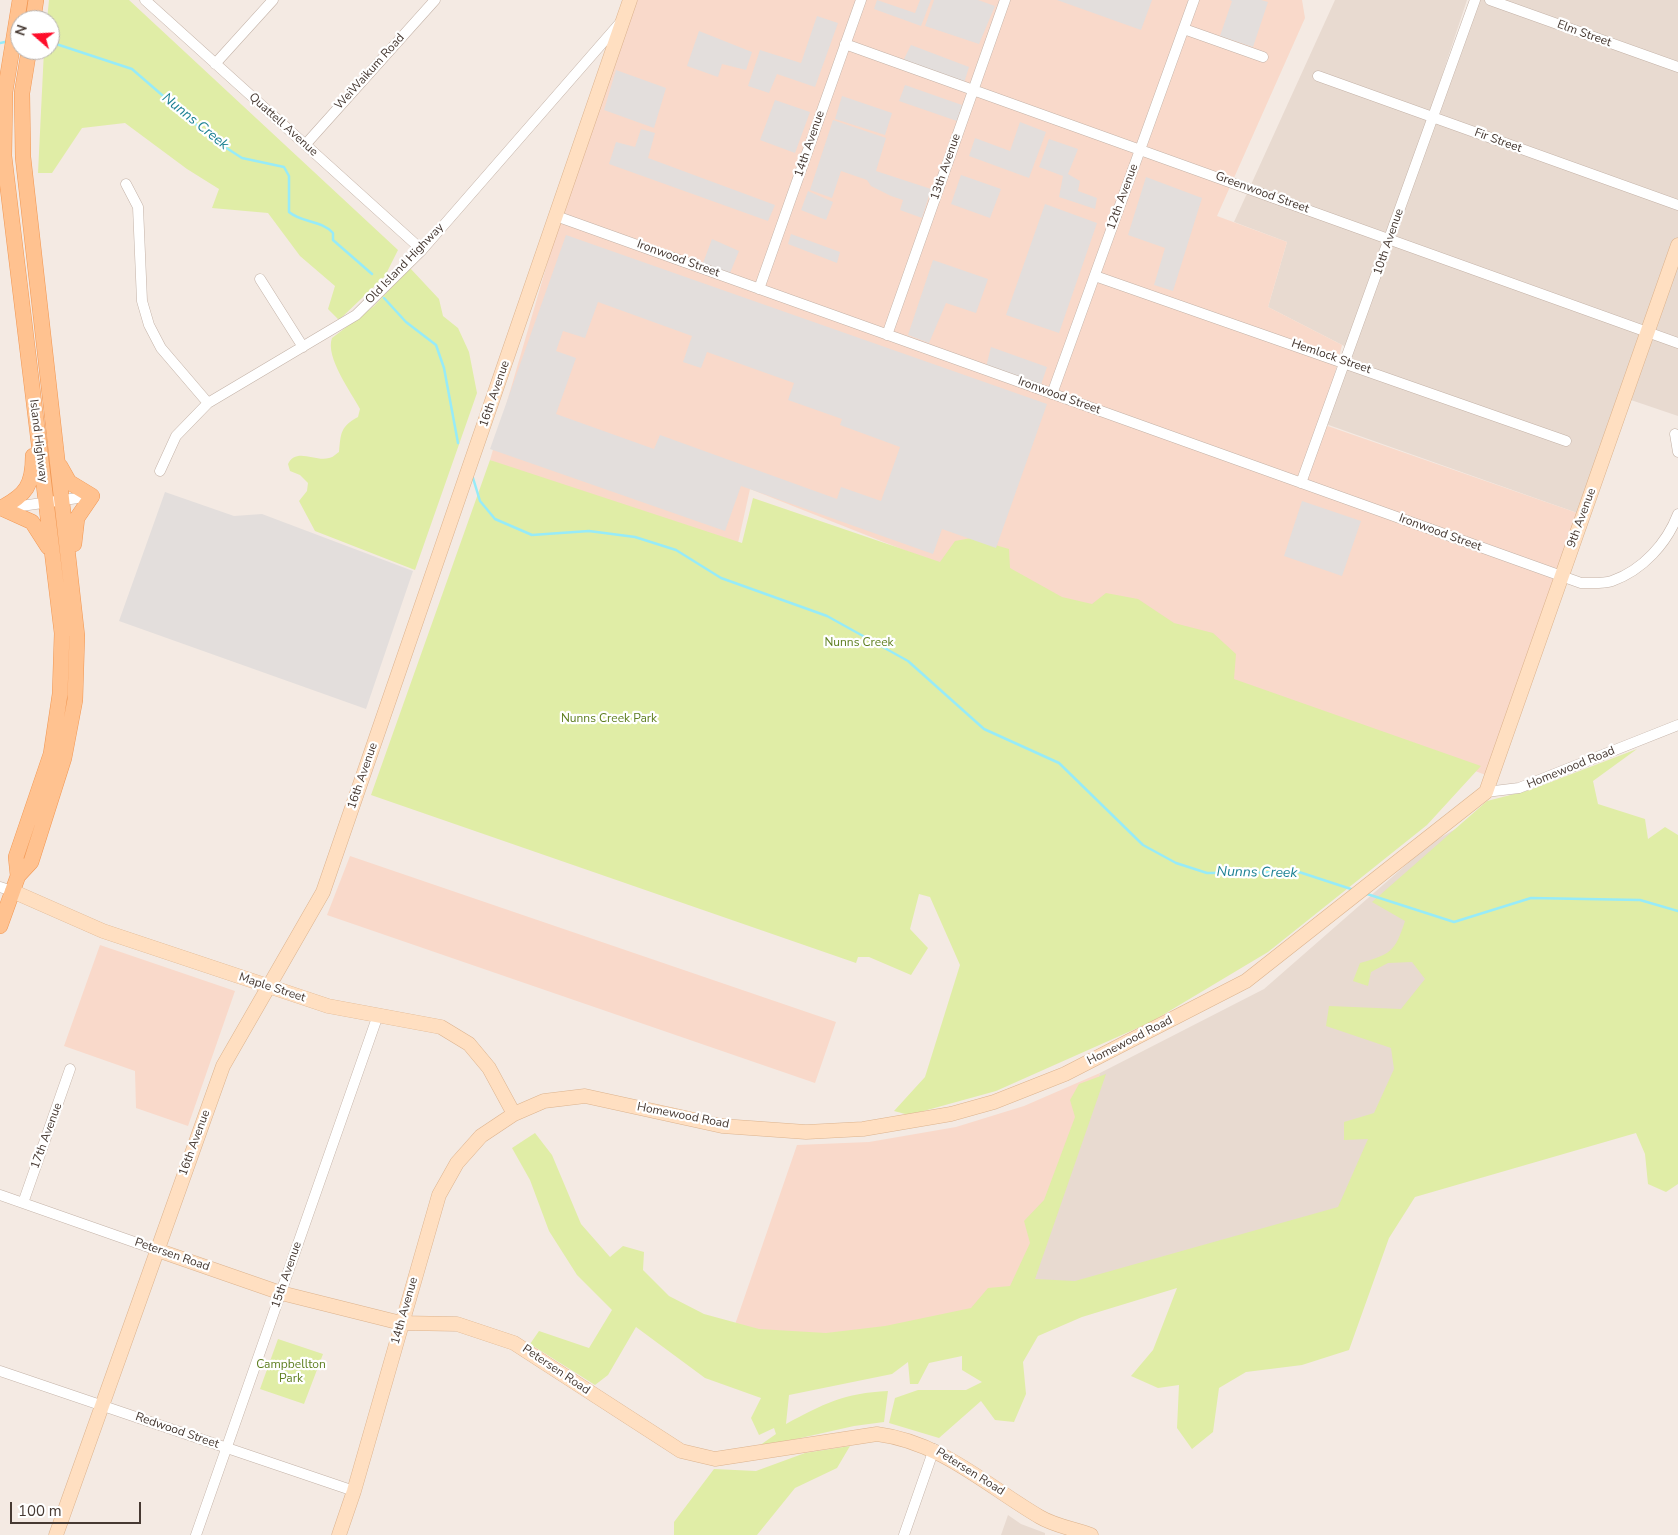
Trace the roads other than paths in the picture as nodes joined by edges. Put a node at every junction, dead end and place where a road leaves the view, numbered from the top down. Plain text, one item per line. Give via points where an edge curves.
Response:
1 (20, 0) edge
2 (145, 0) edge
3 (273, 0) edge
4 (435, 0) edge
5 (630, 0) edge
6 (861, 0) edge
7 (1005, 0) edge
8 (1194, 0) edge
9 (1475, 0) edge
10 (1490, 0) edge
11 (623, 19) junction
12 (1184, 29) junction
13 (845, 44) junction
14 (1263, 57) dead end
15 (27, 60) edge
16 (215, 64) junction
17 (1678, 67) edge
18 (1318, 76) dead end
19 (974, 90) junction
20 (1433, 117) junction
21 (305, 144) junction
22 (1140, 150) junction
23 (4, 156) junction
24 (126, 184) dead end
25 (0, 189) edge
26 (1678, 205) edge
27 (556, 216) junction
28 (1389, 239) junction
29 (0, 243) edge
30 (1678, 245) edge
31 (422, 250) junction
32 (15, 256) junction
33 (1095, 276) junction
34 (260, 279) dead end
35 (759, 289) junction
36 (1649, 332) junction
37 (887, 335) junction
38 (1678, 343) edge
39 (304, 347) junction
40 (1346, 362) junction
41 (1052, 394) junction
42 (32, 397) junction
43 (208, 403) junction
44 (1676, 434) dead end
45 (1566, 442) dead end
46 (1678, 452) edge
47 (57, 457) junction
48 (160, 471) dead end
49 (1301, 483) junction
50 (92, 496) junction
51 (62, 500) junction
52 (46, 502) junction
53 (1, 508) edge
54 (1678, 514) edge
55 (52, 556) junction
56 (1561, 576) junction
57 (77, 636) junction
58 (1678, 725) edge
59 (1486, 792) junction
60 (18, 876) junction
61 (6, 889) edge
62 (0, 926) edge
63 (269, 987) junction
64 (378, 1015) junction
65 (70, 1070) dead end
66 (514, 1114) junction
67 (0, 1195) edge
68 (23, 1203) junction
69 (157, 1250) junction
70 (281, 1293) junction
71 (402, 1323) junction
72 (0, 1371) edge
73 (102, 1406) junction
74 (226, 1448) junction
75 (934, 1449) junction
76 (354, 1491) junction
77 (56, 1535) edge
78 (196, 1535) edge
79 (339, 1535) edge
80 (904, 1535) edge
81 (1091, 1535) edge

1 - 23 main road, Island Highway via 5,92
2 - 16 street, Quattell Avenue
3 - 16 street
4 - 21 street, WeiWaikum Road
5 - 11 street, 16th Avenue
6 - 13 street, 14th Avenue
7 - 19 street, 13th Avenue
8 - 12 street, 12th Avenue
9 - 20 street, 10th Avenue
10 - 17 street, Elm Street
11 - 27 street, 16th Avenue
11 - 31 street, Old Island Highway
12 - 14 street
12 - 22 street, 12th Avenue
13 - 19 street, Greenwood Street
13 - 35 street, 14th Avenue
15 - 47 main road, Island Highway via 22,93 23,157
16 - 21 street, Quattell Avenue
18 - 20 street, Fir Street
19 - 22 street, Greenwood Street
19 - 37 street, 13th Avenue
20 - 26 street, Fir Street
20 - 28 street, 10th Avenue
21 - 31 street, Quattell Avenue
22 - 28 street, Greenwood Street
22 - 33 street, 12th Avenue
23 - 25 main road
23 - 32 main road, Island Highway
24 - 43 street via 138,207 142,301 149,325 161,348
27 - 35 street, Ironwood Street
27 - 63 street, 16th Avenue via 323,892
28 - 36 street, Greenwood Street
28 - 40 street, 10th Avenue
29 - 32 main road
30 - 36 street, 9th Avenue
31 - 39 street, Old Island Highway via 356,315
32 - 42 main road, Island Highway
33 - 40 street, Hemlock Street
33 - 41 street, 12th Avenue
34 - 39 street
35 - 37 street, Ironwood Street
36 - 38 street, Greenwood Street
36 - 56 street, 9th Avenue
37 - 41 street, Ironwood Street
39 - 43 street, Old Island Highway
40 - 45 street, Hemlock Street
40 - 49 street, 10th Avenue
41 - 49 street, Ironwood Street
42 - 52 main road, Island Highway
42 - 53 main road via 31,480 24,494
43 - 48 street, Old Island Highway via 176,436
44 - 46 street
47 - 50 main road via 69,482
47 - 51 main road, Island Highway
49 - 56 street, Ironwood Street
50 - 51 street
50 - 57 main road via 74,527
51 - 52 street
51 - 57 main road, Island Highway
52 - 53 street
52 - 55 main road, Island Highway
53 - 55 main road via 32,522
54 - 56 street, Ironwood Street via 1671,533 1645,562 1612,582 1582,583
55 - 60 main road, Island Highway via 62,633 60,694 51,754 16,857
56 - 59 street, 9th Avenue
57 - 60 main road, Island Highway via 75,700 64,758 31,862
58 - 59 street, Homewood Road via 1519,788
59 - 66 street, Homewood Road via 1246,981 1065,1074 994,1102 951,1114 863,1130 806,1132 722,1126 585,1096 544,1101
60 - 61 main road, Island Highway
61 - 62 main road, Island Highway
61 - 63 street, Maple Street via 103,931
63 - 64 street, Maple Street via 328,1006
63 - 69 street, 16th Avenue via 223,1066
64 - 66 street, Maple Street via 441,1027 469,1044 489,1068
64 - 70 street, 15th Avenue
65 - 68 street, 17th Avenue
66 - 71 street, 14th Avenue via 479,1139 456,1163 439,1195
67 - 68 street, Petersen Road
68 - 69 street, Petersen Road
69 - 70 street, Petersen Road
69 - 73 street, 16th Avenue
70 - 71 street, Petersen Road
70 - 74 street, 15th Avenue
71 - 75 street, Petersen Road via 457,1324 514,1342 681,1451 715,1459 877,1434 896,1436
71 - 76 street, 14th Avenue
72 - 73 street, Redwood Street
73 - 74 street, Redwood Street
73 - 77 street, 16th Avenue
74 - 76 street, Redwood Street
74 - 78 street, 15th Avenue
75 - 80 street
75 - 81 street, Petersen Road via 1042,1518
76 - 79 street, 14th Avenue

